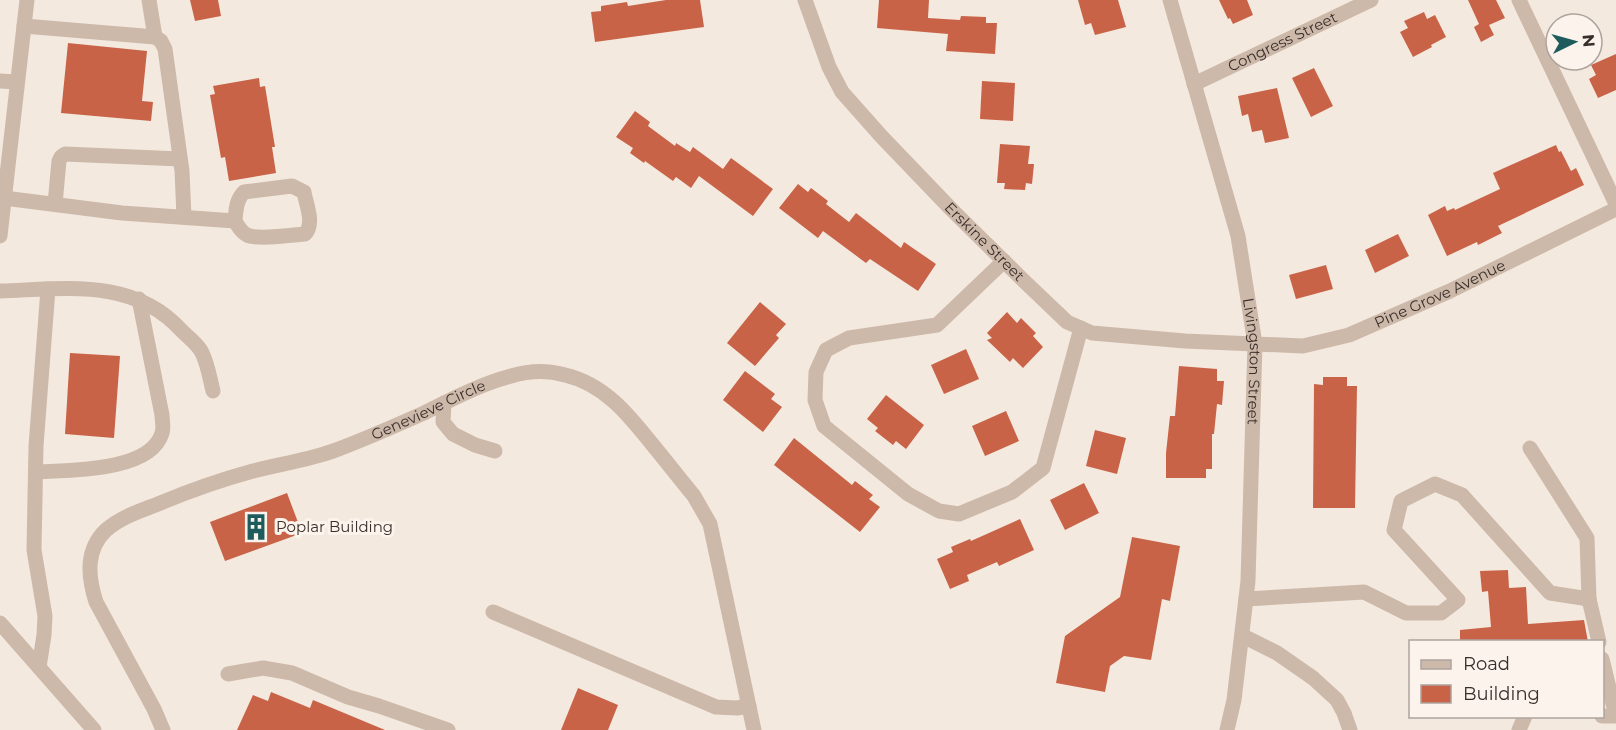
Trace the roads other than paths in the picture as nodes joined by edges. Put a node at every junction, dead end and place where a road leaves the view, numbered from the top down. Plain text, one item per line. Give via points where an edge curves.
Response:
1 (27, 0) edge
2 (149, 0) edge
3 (805, 0) edge
4 (1170, 0) edge
5 (1371, 0) edge
6 (1519, 0) edge
7 (24, 26) junction
8 (155, 37) junction
9 (0, 81) edge
10 (17, 82) junction
11 (1194, 84) junction
12 (180, 159) junction
13 (4, 198) junction
14 (55, 204) junction
15 (1616, 204) edge
16 (1616, 209) edge
17 (184, 217) junction
18 (235, 220) junction
19 (0, 236) edge
20 (1004, 261) junction
21 (48, 289) junction
22 (0, 291) edge
23 (139, 299) junction
24 (1081, 328) junction
25 (1255, 344) junction
26 (213, 391) dead end
27 (444, 402) junction
28 (1530, 448) dead end
29 (495, 451) dead end
30 (36, 472) junction
31 (1246, 599) junction
32 (1589, 599) junction
33 (493, 612) dead end
34 (0, 622) edge
35 (1243, 636) junction
36 (1599, 640) edge
37 (39, 667) junction
38 (1604, 667) edge
39 (228, 674) dead end
40 (749, 706) junction
41 (1616, 707) edge
42 (94, 730) edge
43 (163, 730) edge
44 (448, 730) edge
45 (754, 730) edge
46 (1227, 730) edge
47 (1350, 730) edge

1 - 7 street
2 - 8 street
3 - 20 street, Erskine Street via 842,92
4 - 11 street, Livingston Street
5 - 11 street, Congress Street
6 - 15 street
7 - 8 street
7 - 10 street
8 - 12 street via 165,49
9 - 10 street
10 - 13 street
11 - 25 street, Livingston Street via 1238,236
12 - 14 street via 65,154 59,161
12 - 17 street
13 - 14 street
13 - 19 street
14 - 17 street
16 - 25 street, Pine Grove Avenue via 1450,291 1350,335 1303,346
17 - 18 street
18 - 18 street via 248,236 257,237 305,234 310,228 304,192 292,186 244,192
20 - 24 street, Erskine Street via 1067,322
20 - 24 street via 937,325 849,338 826,350 816,372 814,400 824,426 908,494 939,511 960,514 1012,492 1043,468
21 - 22 street
21 - 23 street via 115,291
21 - 30 street
23 - 26 street via 172,319 203,353
23 - 30 street via 162,415 163,431 157,445 114,466
24 - 25 street, Erskine Street via 1135,338
25 - 31 street, Livingston Street
27 - 29 street via 443,422 453,434
27 - 40 street, Genevieve Circle via 513,375 546,372 596,387 627,413 694,496 710,524
27 - 43 street, Genevieve Circle via 333,451 200,487 131,514 98,539 90,564 96,602
28 - 32 street via 1587,538
30 - 37 street via 34,550 45,616
31 - 32 street via 1364,592 1406,613 1441,613 1458,600 1394,530 1401,501 1435,484 1462,495 1550,593
31 - 35 street, Livingston Street
32 - 36 street
33 - 40 street via 716,707
34 - 37 street
35 - 46 street, Livingston Street
35 - 47 street via 1313,678 1337,700
37 - 42 street
38 - 41 street
39 - 44 street via 264,668 292,673 348,697
40 - 45 street, Genevieve Circle

